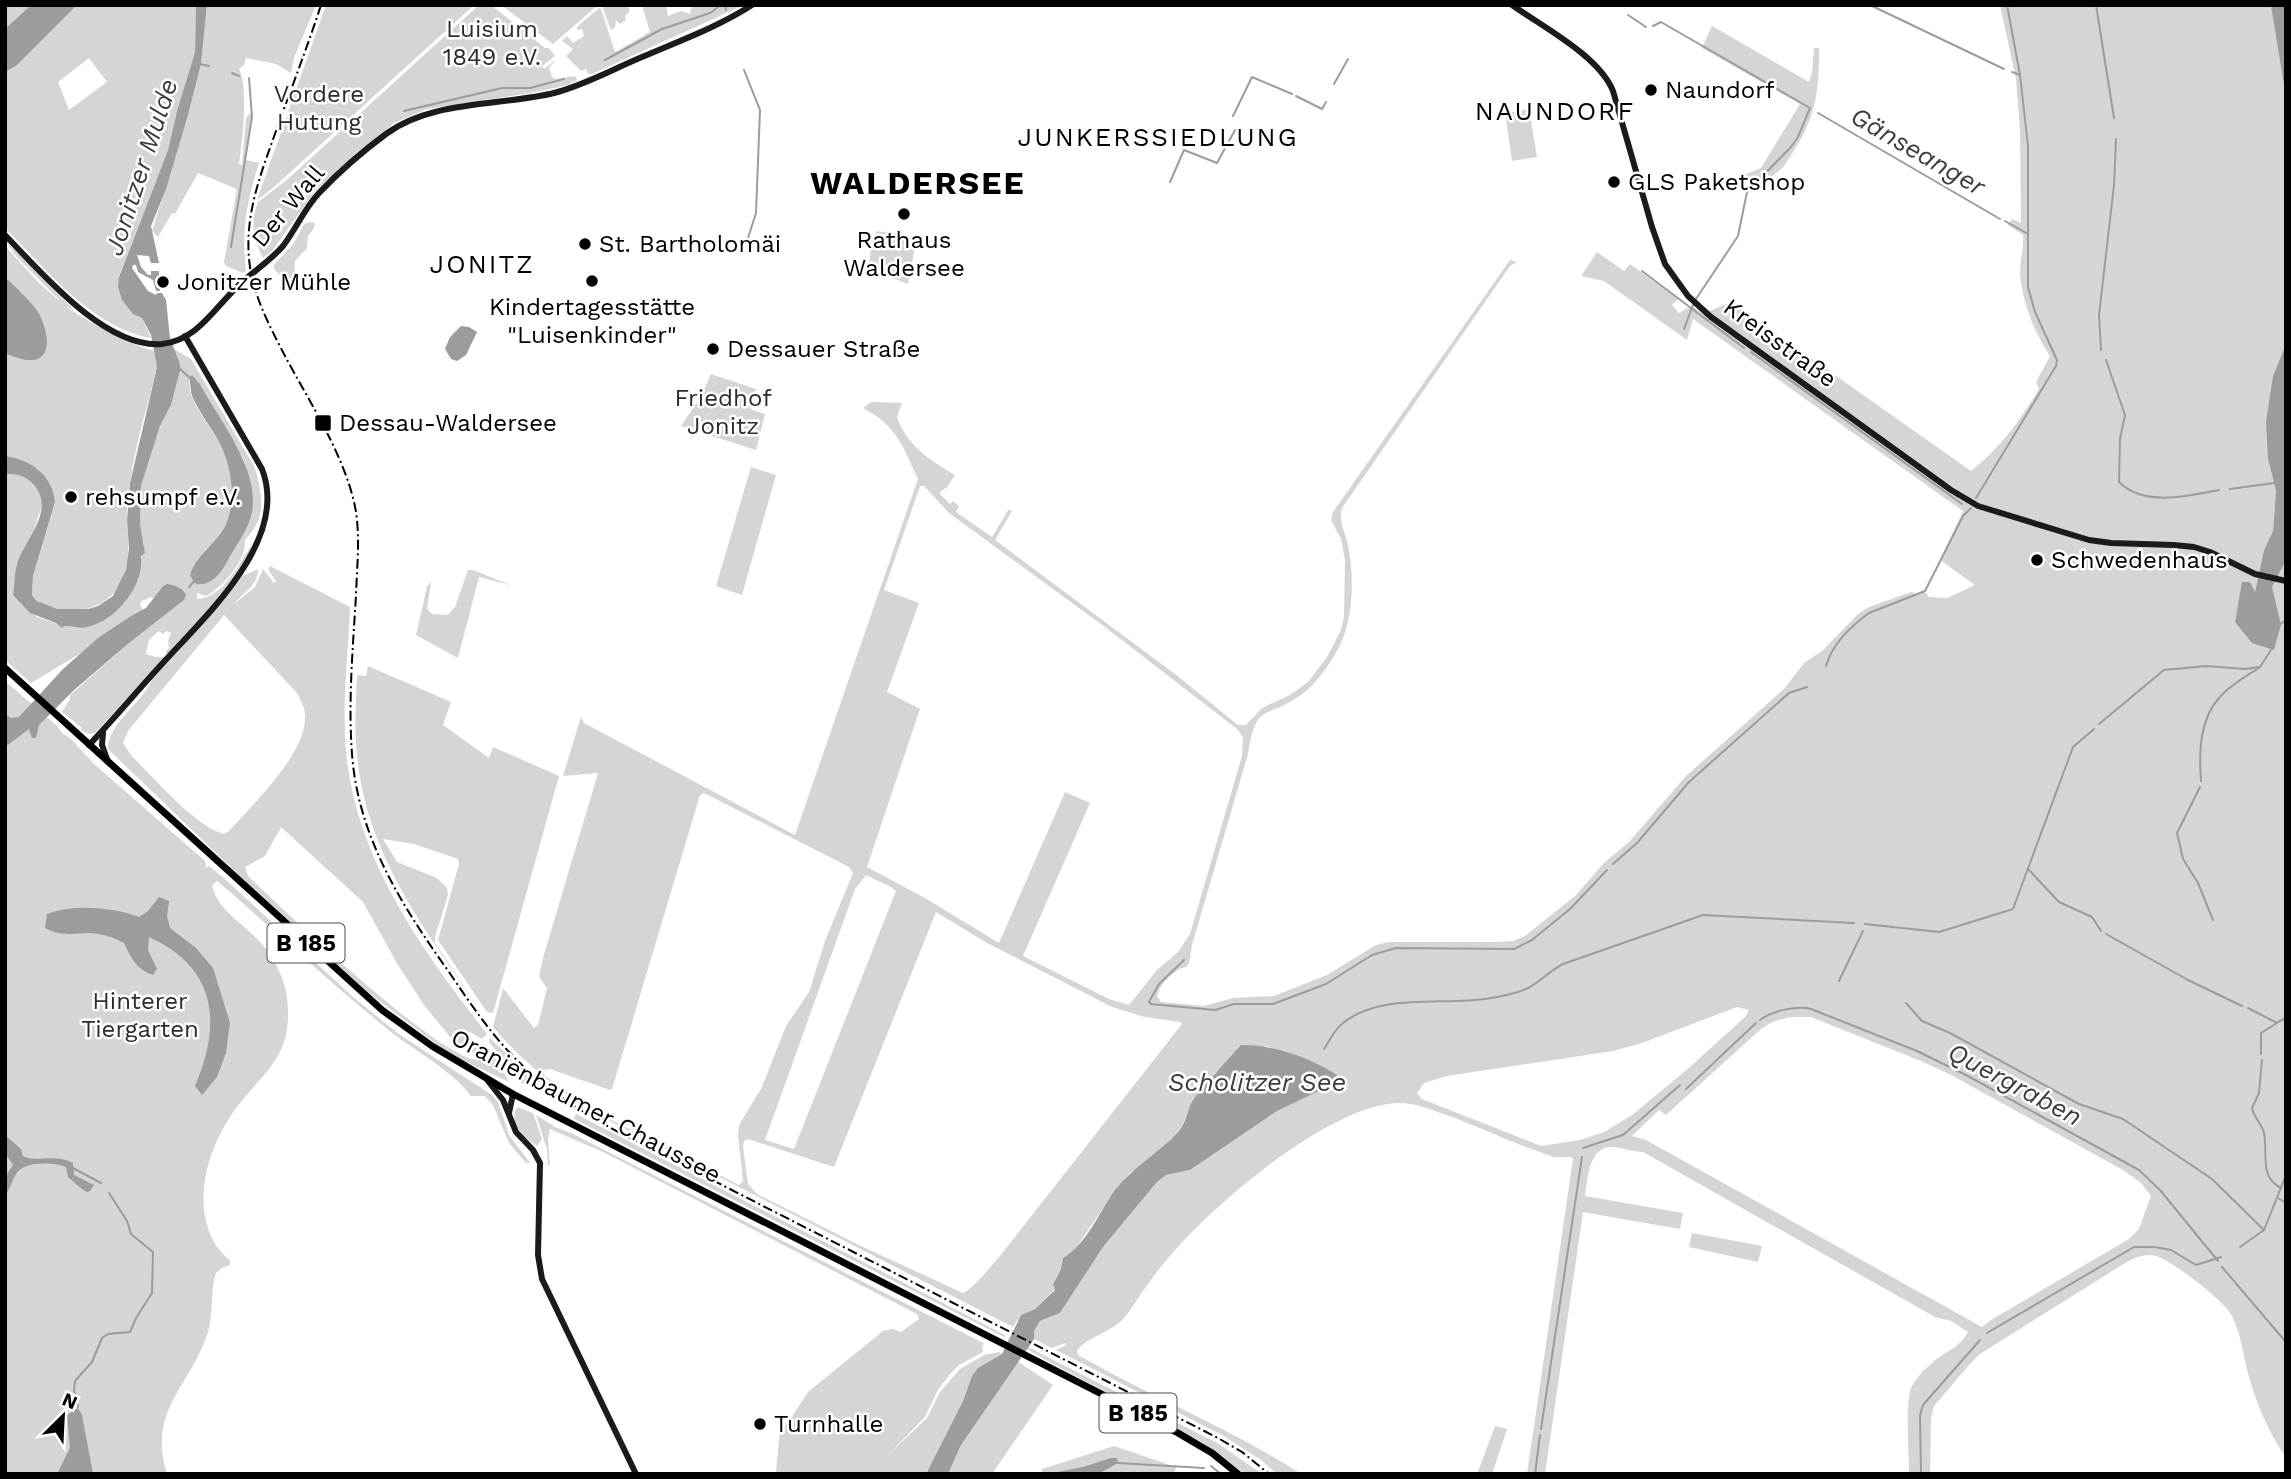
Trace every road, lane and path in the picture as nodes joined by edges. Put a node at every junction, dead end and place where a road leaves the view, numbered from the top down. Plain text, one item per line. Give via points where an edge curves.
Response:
1 (752, 5) edge
2 (1512, 5) edge
3 (5, 235) edge
4 (185, 336) junction
5 (2286, 581) edge
6 (5, 668) edge
7 (103, 731) junction
8 (89, 745) junction
9 (108, 762) junction
10 (486, 1079) junction
11 (513, 1094) junction
12 (509, 1113) junction
13 (636, 1474) edge
14 (1238, 1474) edge

1 - 4 main road, Der Wall via 576,87 400,124 319,193 278,251
2 - 5 main road, Kreisstraße via 1594,62 1606,76 1659,249 1672,275 1704,311 1970,502 2099,542 2174,545 2210,552 2255,574
3 - 4 main road, Der Wall via 81,311 121,334 150,344
4 - 7 main road via 266,481 262,527 248,561 225,594
6 - 8 main road, Oranienbaumer Chaussee / B 185
7 - 8 main road
7 - 9 main road
8 - 9 main road, Oranienbaumer Chaussee / B 185
9 - 10 main road, Oranienbaumer Chaussee / B 185 via 382,1010
10 - 11 main road, Oranienbaumer Chaussee / B 185
10 - 12 main road
11 - 12 main road
11 - 14 main road, Oranienbaumer Chaussee / B 185 via 1178,1433
12 - 13 main road via 541,1167 538,1255 542,1279

